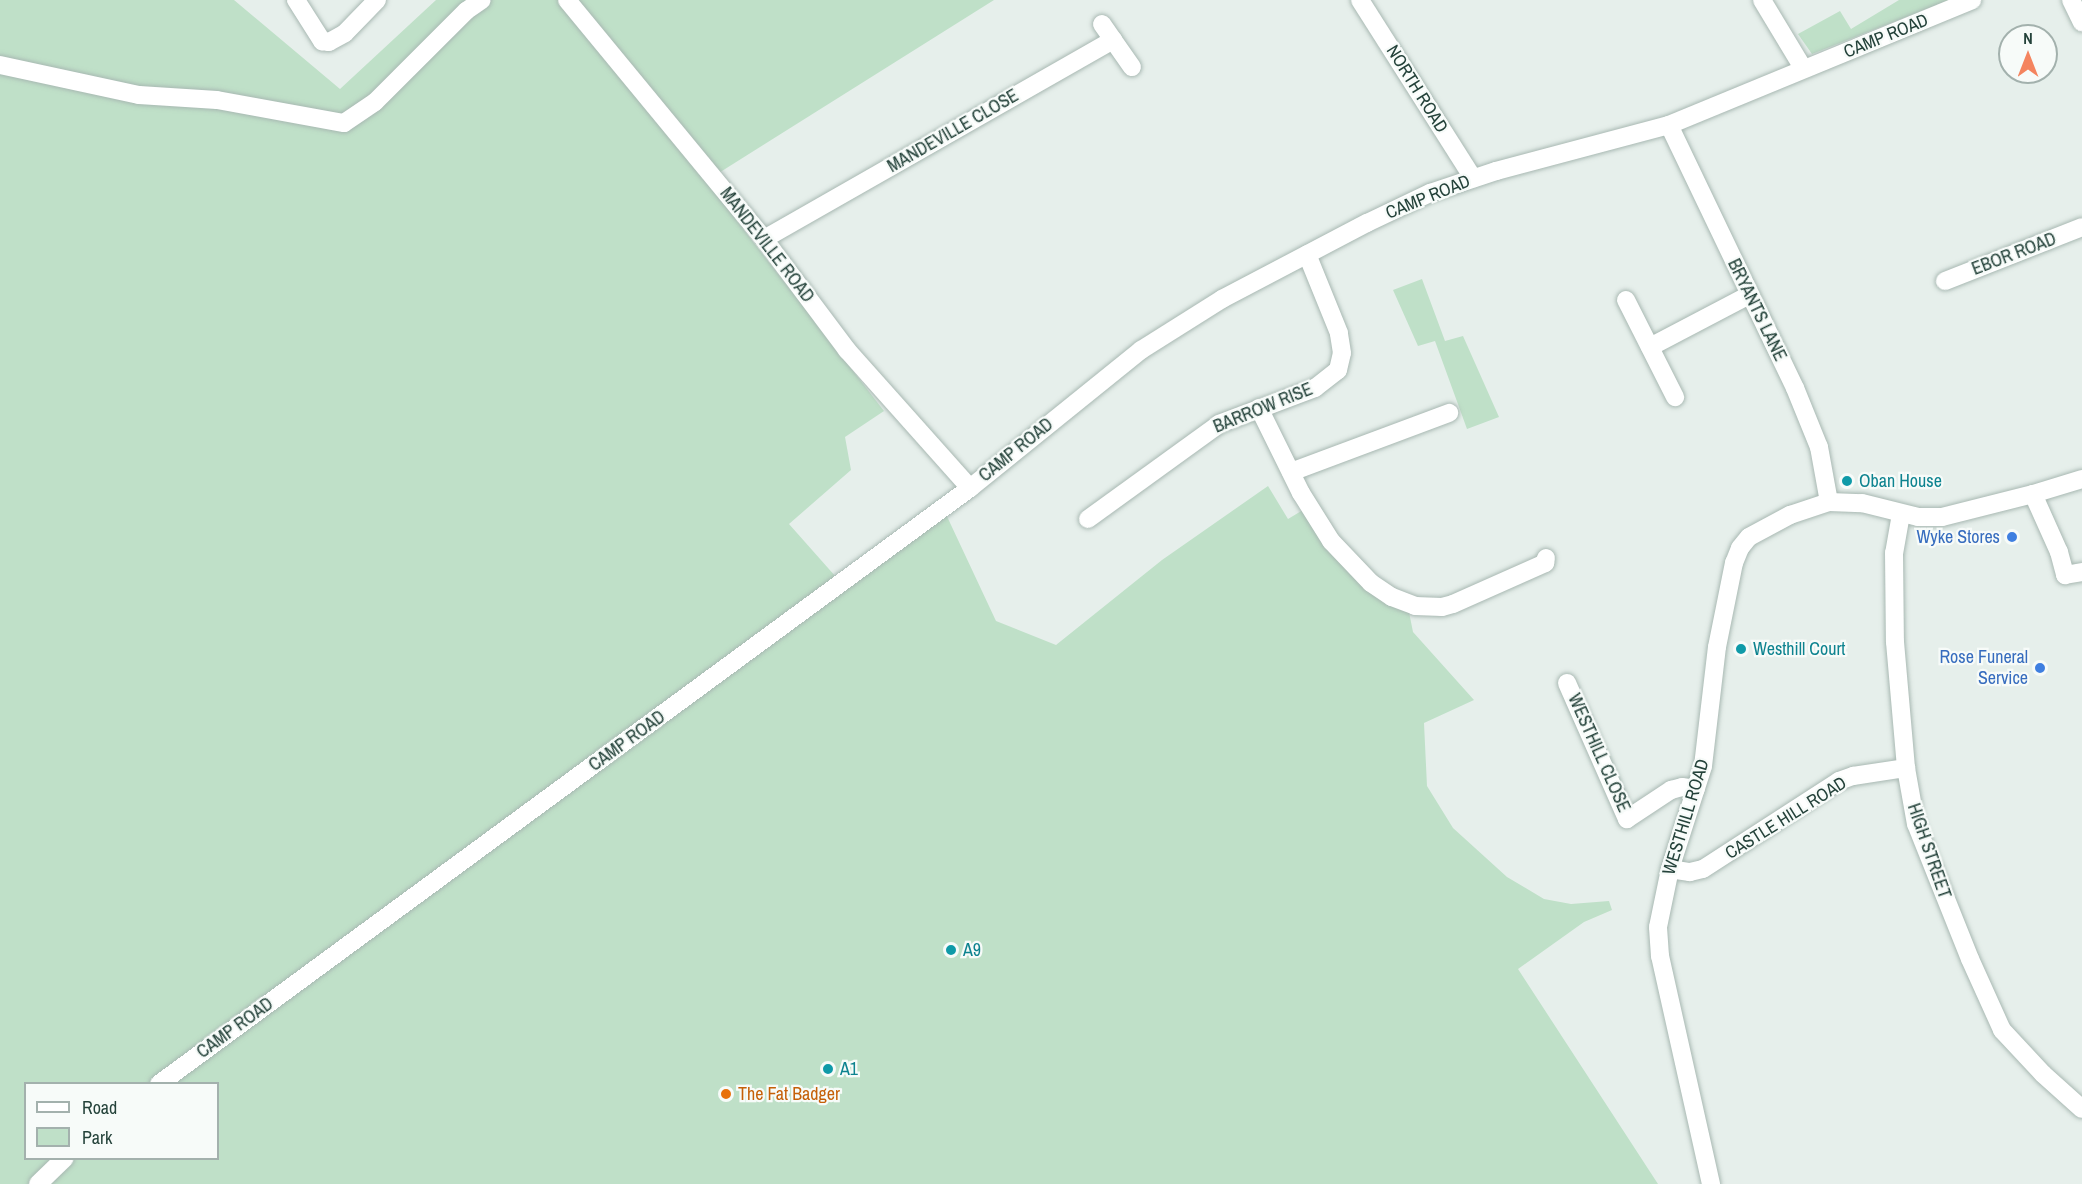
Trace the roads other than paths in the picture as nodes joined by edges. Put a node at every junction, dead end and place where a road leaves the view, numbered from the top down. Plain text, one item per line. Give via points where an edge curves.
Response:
1 (296, 0) edge
2 (377, 0) edge
3 (482, 0) edge
4 (567, 0) edge
5 (1360, 0) edge
6 (1762, 0) edge
7 (2071, 0) edge
8 (1969, 1) edge
9 (2082, 23) edge
10 (1102, 24) dead end
11 (1113, 40) junction
12 (0, 65) edge
13 (1132, 67) dead end
14 (1803, 68) junction
15 (1669, 125) junction
16 (1473, 178) junction
17 (2082, 227) edge
18 (764, 239) junction
19 (1307, 254) junction
20 (1945, 281) dead end
21 (1749, 296) junction
22 (1626, 300) dead end
23 (1650, 347) junction
24 (1676, 397) dead end
25 (1259, 408) junction
26 (1449, 413) dead end
27 (1291, 472) junction
28 (2082, 479) edge
29 (970, 488) junction
30 (2033, 494) junction
31 (1828, 502) junction
32 (1901, 514) junction
33 (1088, 519) dead end
34 (1546, 558) dead end
35 (2073, 574) edge
36 (1567, 683) dead end
37 (1906, 768) junction
38 (1696, 789) junction
39 (1670, 869) junction
40 (160, 1082) edge
41 (2082, 1109) edge
42 (63, 1160) edge
43 (38, 1184) edge
44 (1711, 1184) edge

1 - 2 street via 322,41 329,42 345,33
3 - 12 street via 466,11 375,102 344,123 217,100 139,95
4 - 18 street, MANDEVILLE ROAD
5 - 16 street, NORTH ROAD
6 - 14 street
7 - 9 street
8 - 14 street, CAMP ROAD
10 - 11 street
11 - 13 street
11 - 18 street, MANDEVILLE CLOSE
14 - 15 street, CAMP ROAD
15 - 16 street, CAMP ROAD
15 - 21 street, BRYANTS LANE
16 - 19 street, CAMP ROAD via 1396,208
17 - 20 street, EBOR ROAD
18 - 29 street, MANDEVILLE ROAD via 847,350
19 - 25 street, BARROW RISE via 1339,333 1341,363 1332,377 1315,388
19 - 29 street, CAMP ROAD via 1222,299 1141,350
21 - 23 street
21 - 31 street, BRYANTS LANE via 1789,375 1819,447
22 - 23 street
23 - 24 street
25 - 27 street
25 - 33 street, BARROW RISE via 1210,429
26 - 27 street
27 - 34 street via 1331,541 1371,583 1402,602 1429,607 1453,604 1545,562
28 - 30 street
29 - 40 street, CAMP ROAD
30 - 32 street via 1942,517
30 - 35 street
31 - 32 street via 1868,505
31 - 38 street, WESTHILL ROAD via 1802,509 1755,533 1736,555 1717,647 1707,748
32 - 37 street, HIGH STREET via 1894,553 1895,642
36 - 38 street, WESTHILL CLOSE via 1627,819 1671,790
37 - 39 street, CASTLE HILL ROAD via 1839,781 1703,869
37 - 41 street, HIGH STREET via 1916,824 2002,1030
38 - 39 street, WESTHILL ROAD
39 - 44 street, WESTHILL ROAD via 1659,916 1659,956
42 - 43 street

